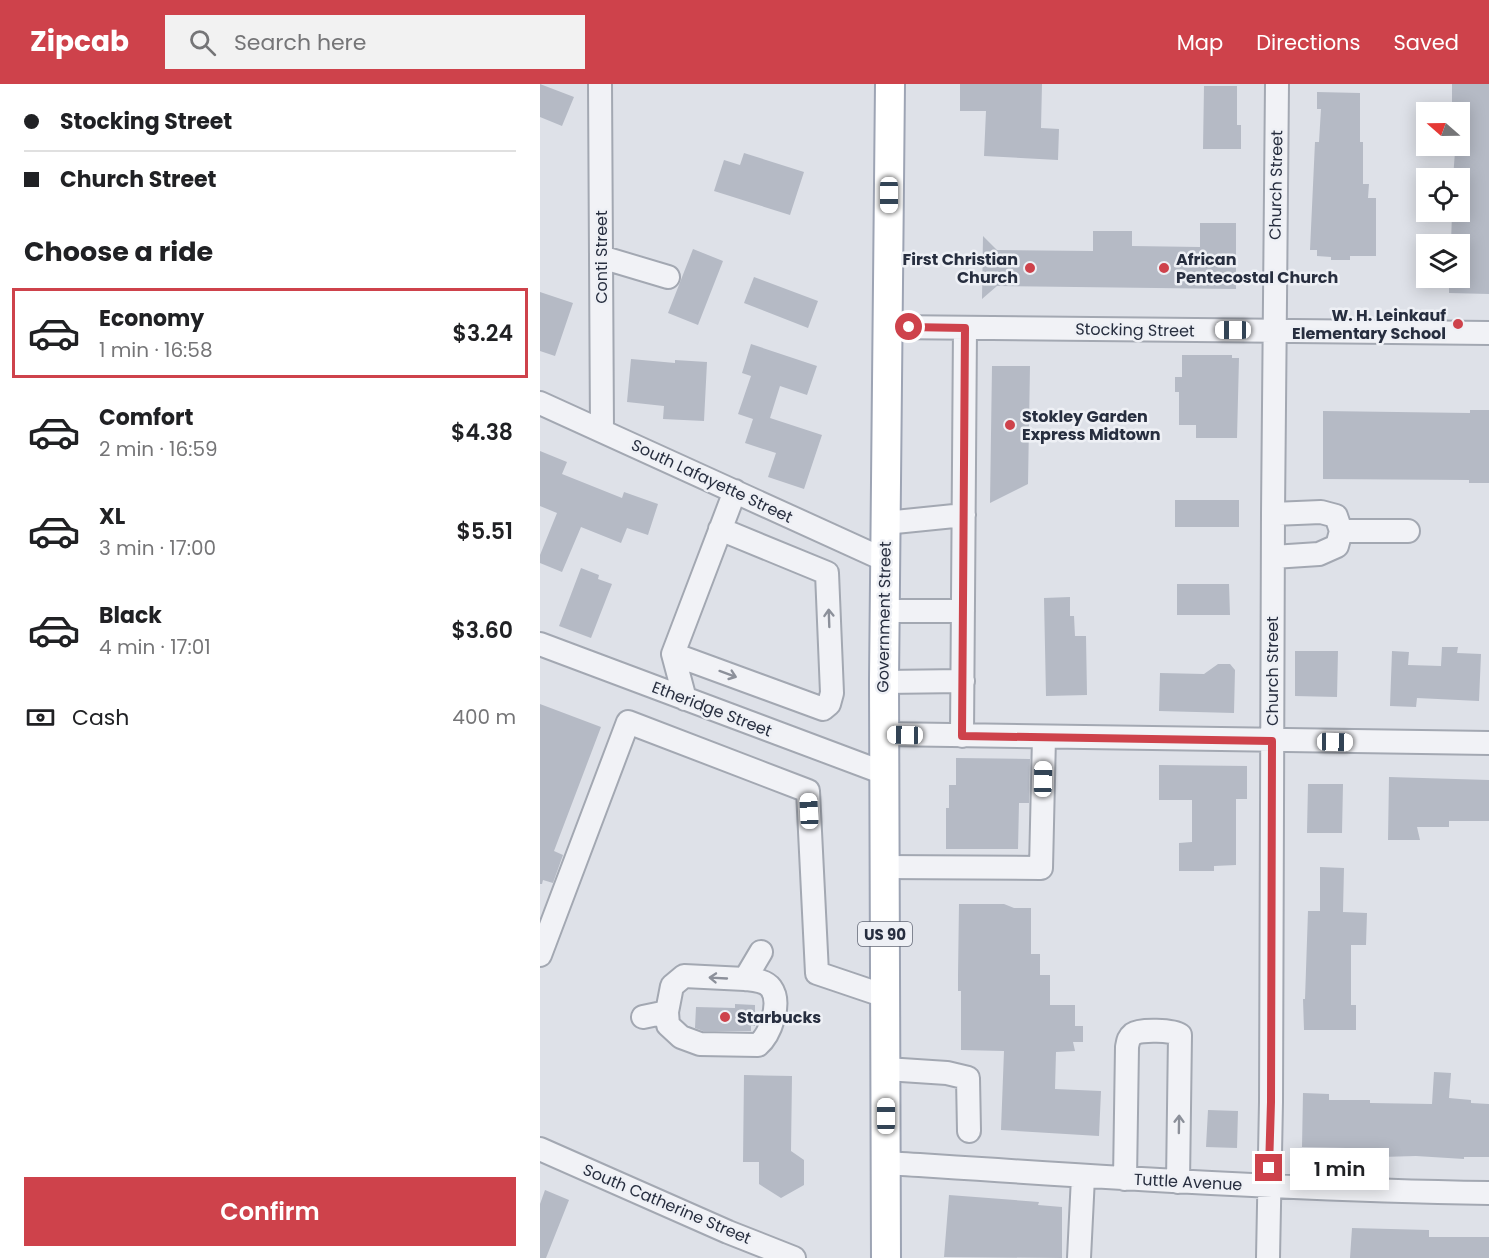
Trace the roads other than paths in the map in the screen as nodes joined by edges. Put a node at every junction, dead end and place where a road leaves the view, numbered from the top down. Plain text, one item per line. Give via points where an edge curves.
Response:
1 (600, 84) edge
2 (890, 84) edge
3 (1277, 84) edge
4 (601, 257) junction
5 (668, 277) dead end
6 (888, 327) junction
7 (965, 328) junction
8 (1274, 331) junction
9 (1489, 333) edge
10 (540, 403) edge
11 (602, 430) junction
12 (735, 491) junction
13 (1273, 514) junction
14 (964, 515) junction
15 (885, 523) junction
16 (720, 528) junction
17 (1341, 531) junction
18 (1408, 531) dead end
19 (1273, 557) junction
20 (885, 560) junction
21 (884, 610) junction
22 (963, 611) junction
23 (540, 644) edge
24 (673, 654) junction
25 (963, 681) junction
26 (884, 682) junction
27 (685, 699) junction
28 (884, 734) junction
29 (962, 736) junction
30 (1044, 737) junction
31 (1272, 741) junction
32 (1489, 743) edge
33 (884, 774) junction
34 (884, 867) junction
35 (761, 952) dead end
36 (540, 956) edge
37 (745, 979) junction
38 (885, 996) junction
39 (667, 1012) junction
40 (643, 1017) dead end
41 (886, 1068) junction
42 (969, 1131) dead end
43 (540, 1149) edge
44 (887, 1163) junction
45 (1083, 1176) junction
46 (1125, 1179) junction
47 (1178, 1182) junction
48 (1269, 1186) junction
49 (1489, 1193) edge
50 (794, 1258) edge
51 (885, 1258) edge
52 (1079, 1258) edge
53 (1268, 1258) edge

1 - 4 street, Conti Street
2 - 6 main road, Government Street / US 90
3 - 8 street, Church Street
4 - 5 street
4 - 11 street, Conti Street
6 - 7 street, Stocking Street
6 - 15 main road, Government Street / US 90
7 - 8 street, Stocking Street
7 - 14 street
8 - 9 street, Stocking Street
8 - 13 street, Church Street
10 - 11 street, South Lafayette Street
11 - 12 street, South Lafayette Street
12 - 16 street
12 - 20 street, South Lafayette Street
13 - 17 street via 1321,512 1336,516
13 - 19 street, Church Street
14 - 15 street
14 - 22 street
15 - 20 main road, Government Street / US 90
16 - 24 street
24 -> 16 street via 823,709 829,704 832,693 827,573
17 - 18 street
17 - 19 street via 1337,546 1319,554
19 - 31 street, Church Street
20 - 21 main road, Government Street / US 90
21 - 22 street
21 - 26 main road, Government Street / US 90
22 - 25 street
23 - 27 street, Etheridge Street
24 - 27 street
25 - 26 street
25 - 29 street
26 - 28 main road, Government Street / US 90
27 - 33 street, Etheridge Street
28 - 29 street
28 - 33 main road, Government Street / US 90
29 - 30 street
30 - 31 street
30 - 34 street via 1041,868
31 - 32 street
31 - 48 street, Church Street
33 - 34 main road, Government Street / US 90
34 - 38 main road, Government Street / US 90
35 - 37 street
36 - 38 street via 628,722 808,791 817,973
37 -> 39 street via 684,976 672,986
37 - 39 street via 761,981 771,988 775,1001 772,1024 758,1045 700,1044 681,1037 668,1025
38 - 41 main road, Government Street / US 90
39 - 40 street
41 - 42 street via 968,1078
41 - 44 main road, Government Street / US 90
43 - 50 street, South Catherine Street
44 - 45 street, Tuttle Avenue
44 - 51 main road, Government Street / US 90
45 - 46 street, Tuttle Avenue
45 - 52 street
46 - 47 street, Tuttle Avenue
47 -> 46 street via 1180,1035 1170,1031 1135,1032 1130,1037
47 - 48 street, Tuttle Avenue
48 - 49 street, Tuttle Avenue
48 - 53 street, Church Street

